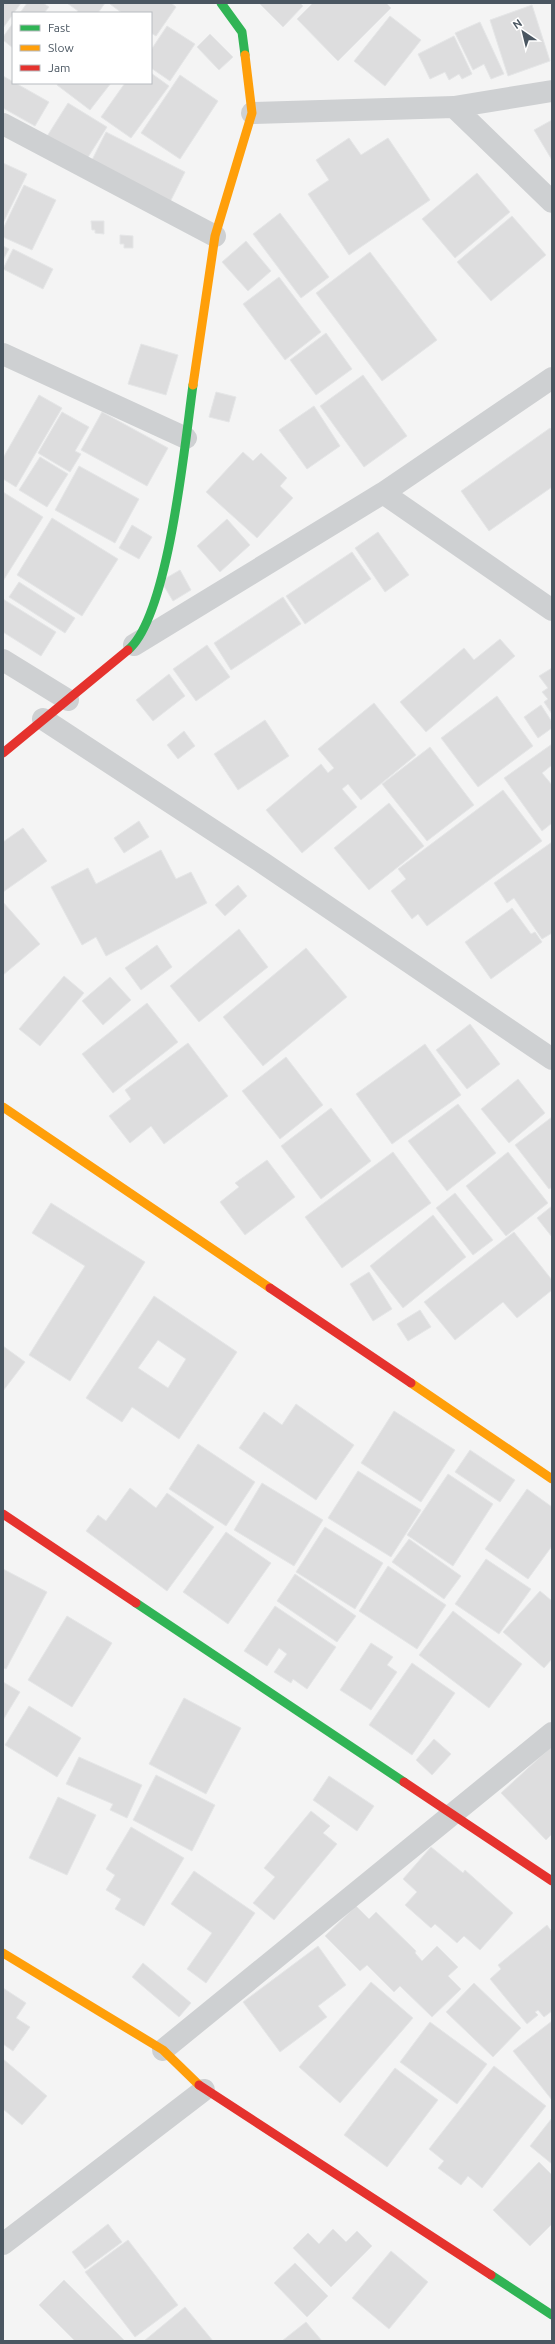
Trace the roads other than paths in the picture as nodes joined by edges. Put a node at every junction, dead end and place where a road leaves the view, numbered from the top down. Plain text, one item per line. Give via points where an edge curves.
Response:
1 (220, 3) edge
2 (552, 91) edge
3 (454, 107) junction
4 (252, 114) junction
5 (3, 124) edge
6 (552, 202) edge
7 (215, 236) junction
8 (3, 354) edge
9 (552, 378) edge
10 (186, 438) junction
11 (383, 493) junction
12 (552, 610) edge
13 (134, 645) junction
14 (3, 660) edge
15 (68, 700) junction
16 (43, 719) junction
17 (3, 753) edge
18 (552, 1059) edge
19 (3, 1107) edge
20 (552, 1479) edge
21 (3, 1514) edge
22 (552, 1733) edge
23 (452, 1814) junction
24 (552, 1882) edge
25 (3, 1953) edge
26 (163, 2050) junction
27 (204, 2090) junction
28 (3, 2244) edge
29 (552, 2315) edge

1 - 4 street via 242,32
2 - 3 street
3 - 4 street
3 - 6 street
4 - 7 street
5 - 7 street
7 - 10 street
8 - 10 street
9 - 11 street
10 - 13 street via 170,546 148,618
11 - 12 street
11 - 13 street
13 - 15 street
14 - 15 street
15 - 16 street
16 - 17 street
16 - 18 street via 269,867
19 - 20 street
21 - 23 street
22 - 23 street
23 - 24 street
23 - 26 street
25 - 26 street
26 - 27 street
27 - 28 street
27 - 29 street

